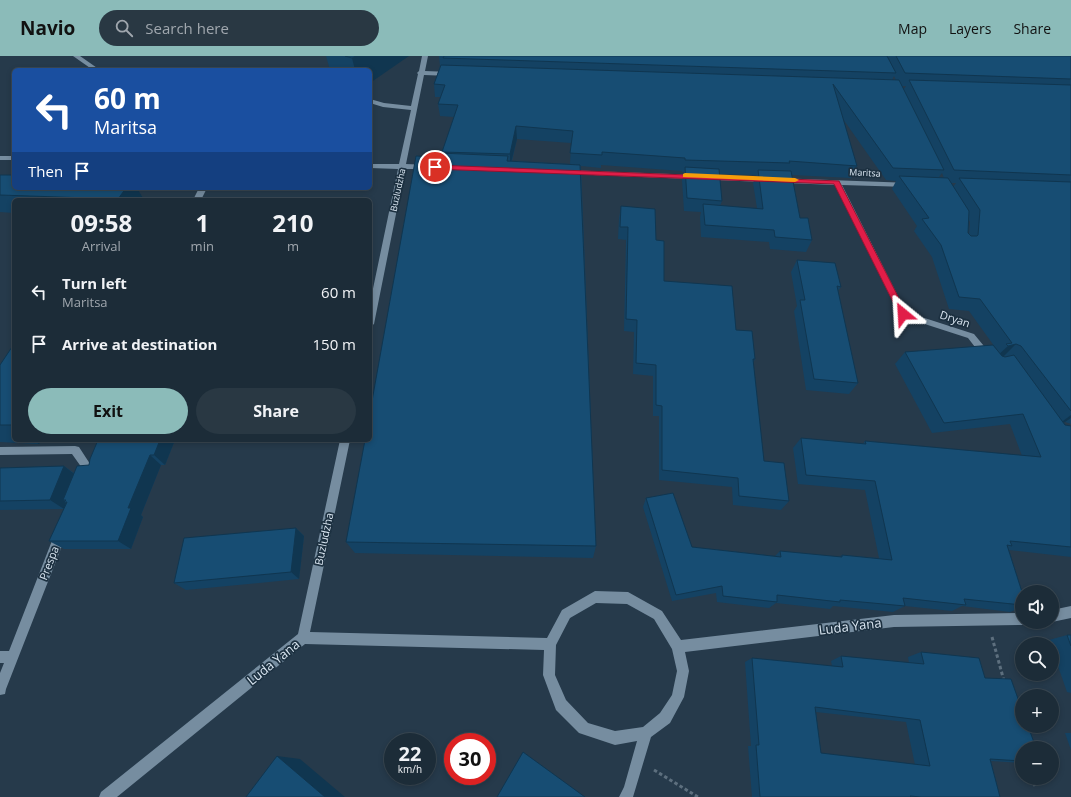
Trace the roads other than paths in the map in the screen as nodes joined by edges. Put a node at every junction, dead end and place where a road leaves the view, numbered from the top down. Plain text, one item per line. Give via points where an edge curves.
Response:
1 (76, 56) edge
2 (425, 56) edge
3 (94, 68) edge
4 (420, 73) junction
5 (460, 74) edge
6 (372, 101) edge
7 (414, 108) junction
8 (0, 158) edge
9 (12, 158) edge
10 (372, 166) edge
11 (403, 166) junction
12 (435, 167) edge
13 (561, 171) edge
14 (837, 182) junction
15 (912, 186) edge
16 (372, 314) edge
17 (998, 362) edge
18 (345, 442) edge
19 (77, 445) edge
20 (0, 451) edge
21 (78, 489) edge
22 (64, 526) edge
23 (1071, 612) edge
24 (1059, 615) edge
25 (1015, 619) edge
26 (303, 638) junction
27 (550, 644) junction
28 (678, 647) junction
29 (6, 657) edge
30 (0, 689) edge
31 (646, 732) junction
32 (106, 797) edge
33 (626, 797) edge

1 - 3 street
2 - 4 street, Buzludzha
4 - 5 street
4 - 7 street, Buzludzha
6 - 7 street via 383,105
7 - 11 street, Buzludzha
8 - 9 street
10 - 11 street
11 - 12 street
11 - 16 street, Buzludzha
13 - 14 street, Maritsa
14 - 15 street, Maritsa
14 - 17 street, Dryan via 903,314 971,336 993,363
18 - 26 street, Buzludzha
19 - 20 street
19 - 21 street via 87,467
22 - 29 street, Prespa
23 - 24 street
25 - 28 street, Luda Yana via 894,621
26 - 27 street, Luda Yana
26 - 32 street, Luda Yana
27 - 28 street via 566,614 595,597 628,598 658,615
27 - 31 street via 549,675 561,705 584,728 615,738
28 - 31 street via 683,671 678,697 666,718
29 - 30 street, Prespa
31 - 33 street

